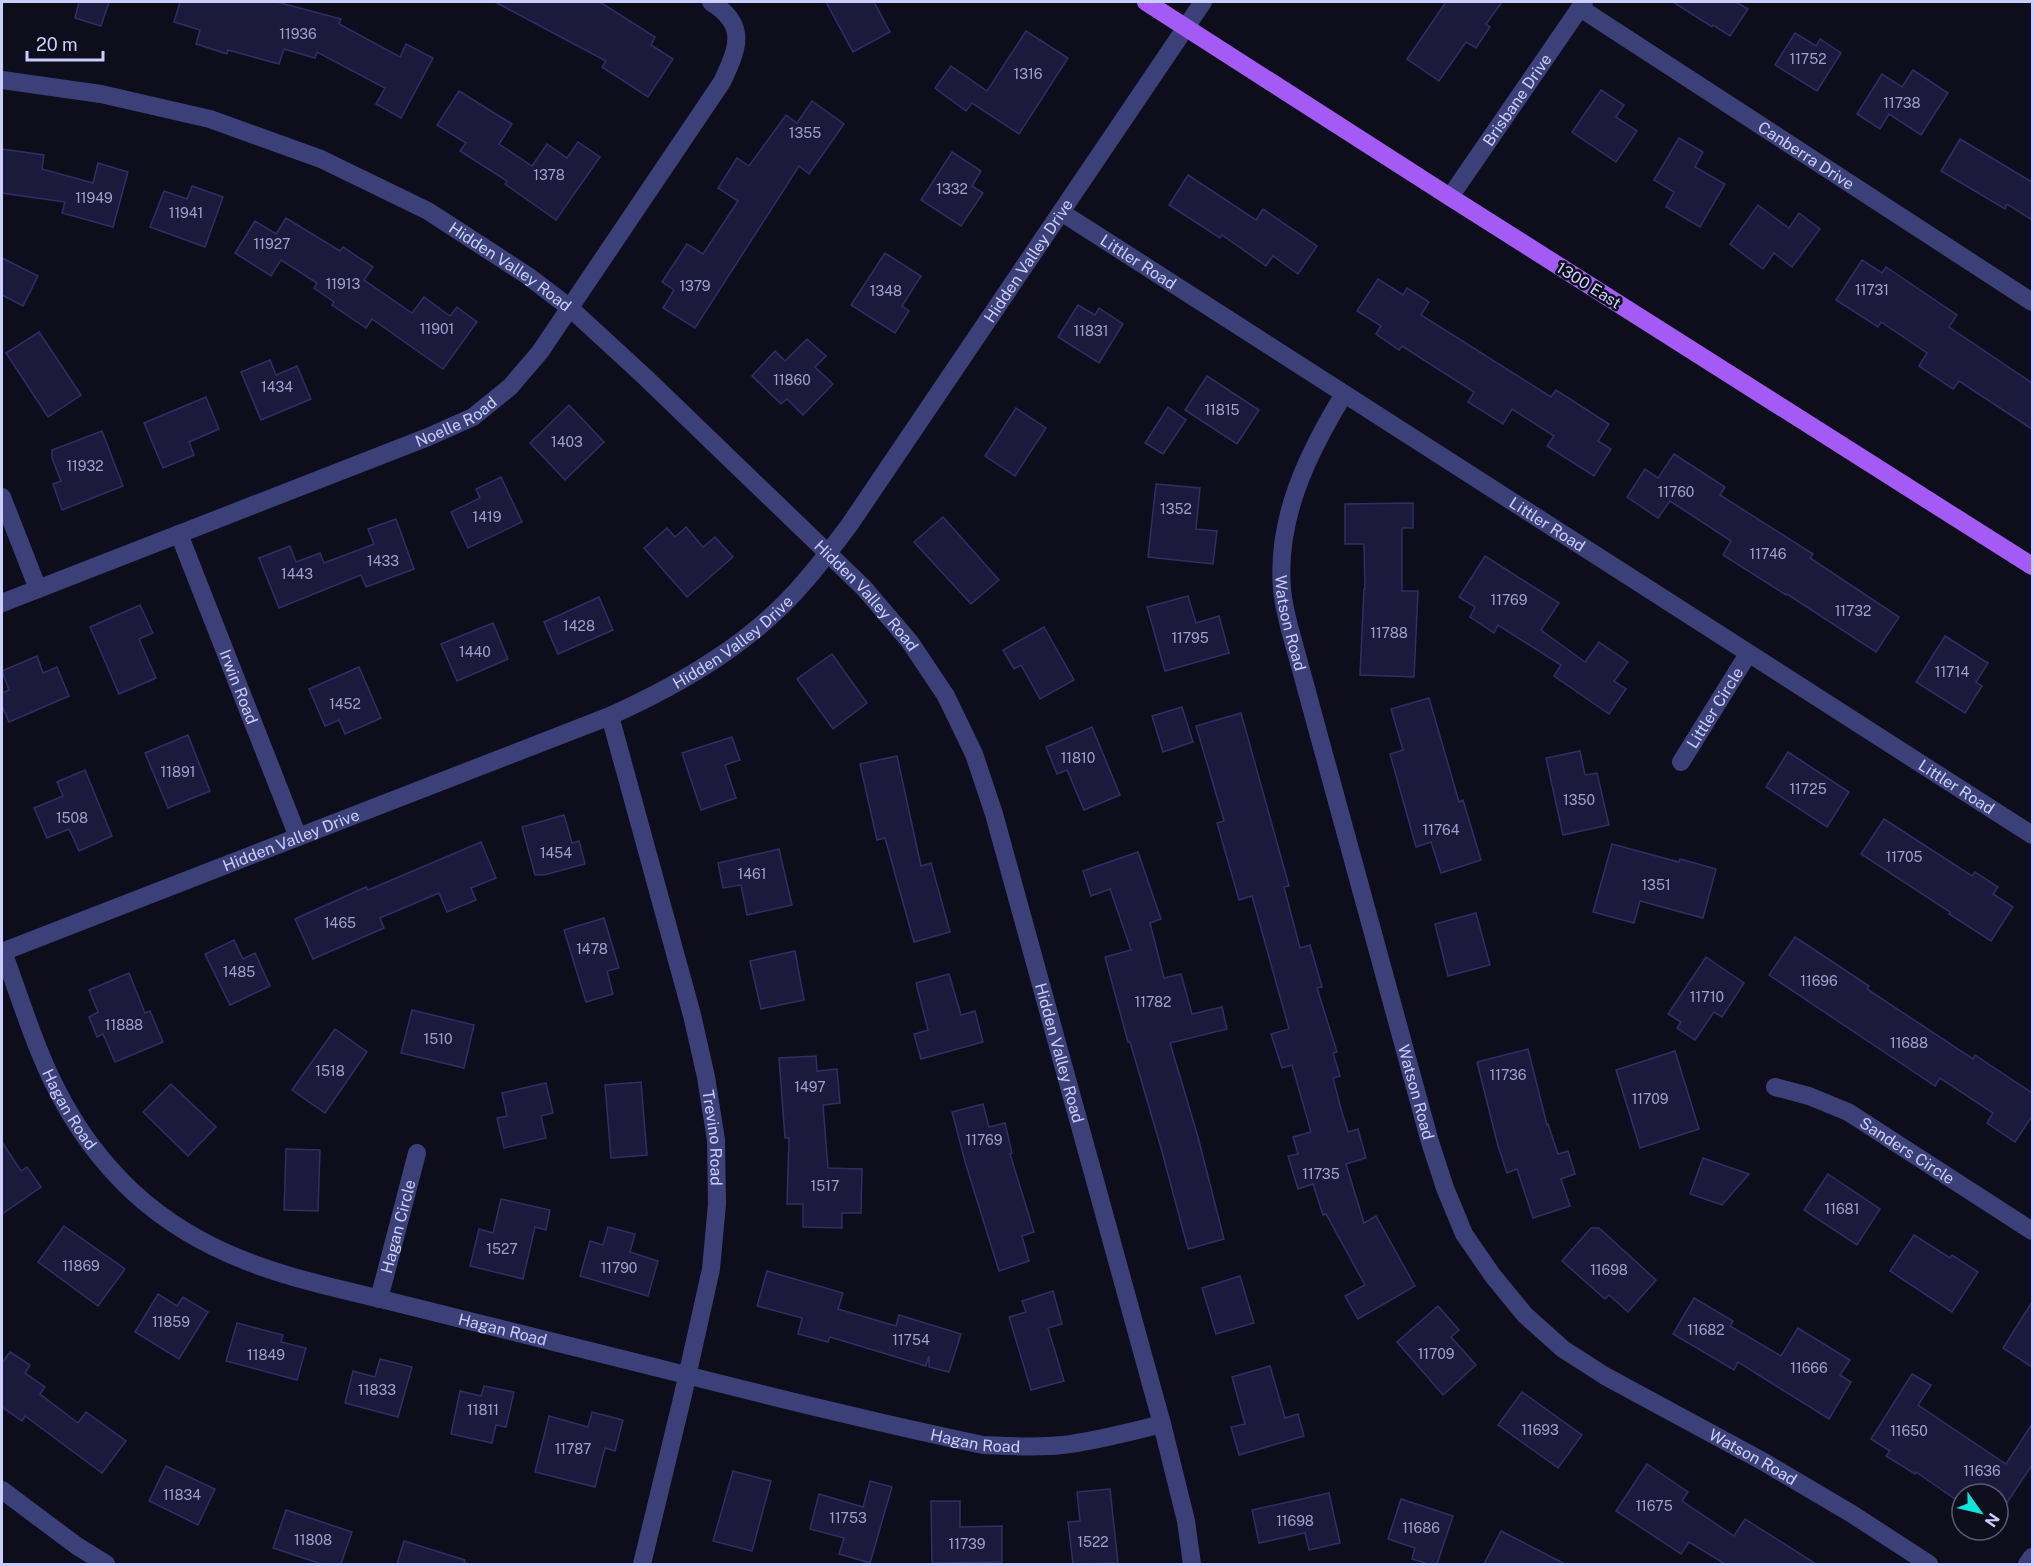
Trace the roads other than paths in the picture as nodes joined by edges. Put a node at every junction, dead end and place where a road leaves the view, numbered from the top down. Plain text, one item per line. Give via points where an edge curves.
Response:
1 (711, 2) edge
2 (1146, 2) edge
3 (1203, 2) edge
4 (1582, 5) edge
5 (1185, 27) junction
6 (2, 80) edge
7 (1450, 197) junction
8 (1061, 212) junction
9 (2032, 302) edge
10 (570, 308) junction
11 (1344, 394) junction
12 (2, 497) edge
13 (179, 534) junction
14 (827, 554) junction
15 (2032, 566) edge
16 (38, 589) junction
17 (2, 603) edge
18 (1748, 654) junction
19 (610, 716) junction
20 (1681, 762) dead end
21 (2032, 836) edge
22 (298, 837) junction
23 (2, 952) edge
24 (1775, 1087) dead end
25 (417, 1153) dead end
26 (2032, 1231) edge
27 (379, 1299) junction
28 (688, 1375) junction
29 (1162, 1424) junction
30 (2, 1490) edge
31 (2032, 1557) edge
32 (106, 1564) edge
33 (642, 1564) edge
34 (1192, 1564) edge
35 (1929, 1564) edge
36 (2027, 1564) edge

1 - 10 street, Noelle Road via 734,22 736,33 735,48 722,82
2 - 5 main road, 1300 East
3 - 5 street, Hidden Valley Drive
4 - 7 street, Brisbane Drive
4 - 9 street, Canberra Drive
5 - 7 main road, 1300 East
5 - 8 street, Hidden Valley Drive
6 - 10 street, Hidden Valley Road via 102,94 210,119 321,159 428,212
7 - 15 main road, 1300 East
8 - 11 street, Littler Road
8 - 14 street, Hidden Valley Drive
10 - 13 street, Noelle Road via 510,387 473,417
10 - 14 street, Hidden Valley Road
11 - 18 street, Littler Road
11 - 35 street, Watson Road via 1302,473 1292,504 1281,556 1282,590 1430,1142 1464,1234 1525,1315 1563,1349 1764,1462
12 - 16 street
13 - 16 street, Noelle Road
13 - 22 street, Irwin Road
14 - 19 street, Hidden Valley Drive via 783,603 731,648 672,686
14 - 29 street, Hidden Valley Road via 864,588 910,642 946,696 974,754 994,814
16 - 17 street, Noelle Road
18 - 20 street, Littler Circle
18 - 21 street, Littler Road
19 - 22 street, Hidden Valley Drive
19 - 28 street, Trevino Road via 692,1015 716,1140 717,1204 711,1269
22 - 23 street, Hidden Valley Drive
23 - 27 street, Hagan Road via 70,1114 132,1190 182,1230 242,1261
24 - 26 street, Sanders Circle via 1848,1112
25 - 27 street, Hagan Circle
27 - 28 street, Hagan Road
28 - 29 street, Hagan Road via 983,1445 1060,1445
28 - 33 street, Trevino Road
29 - 34 street, Hidden Valley Road via 1186,1521
30 - 32 street
31 - 36 street

